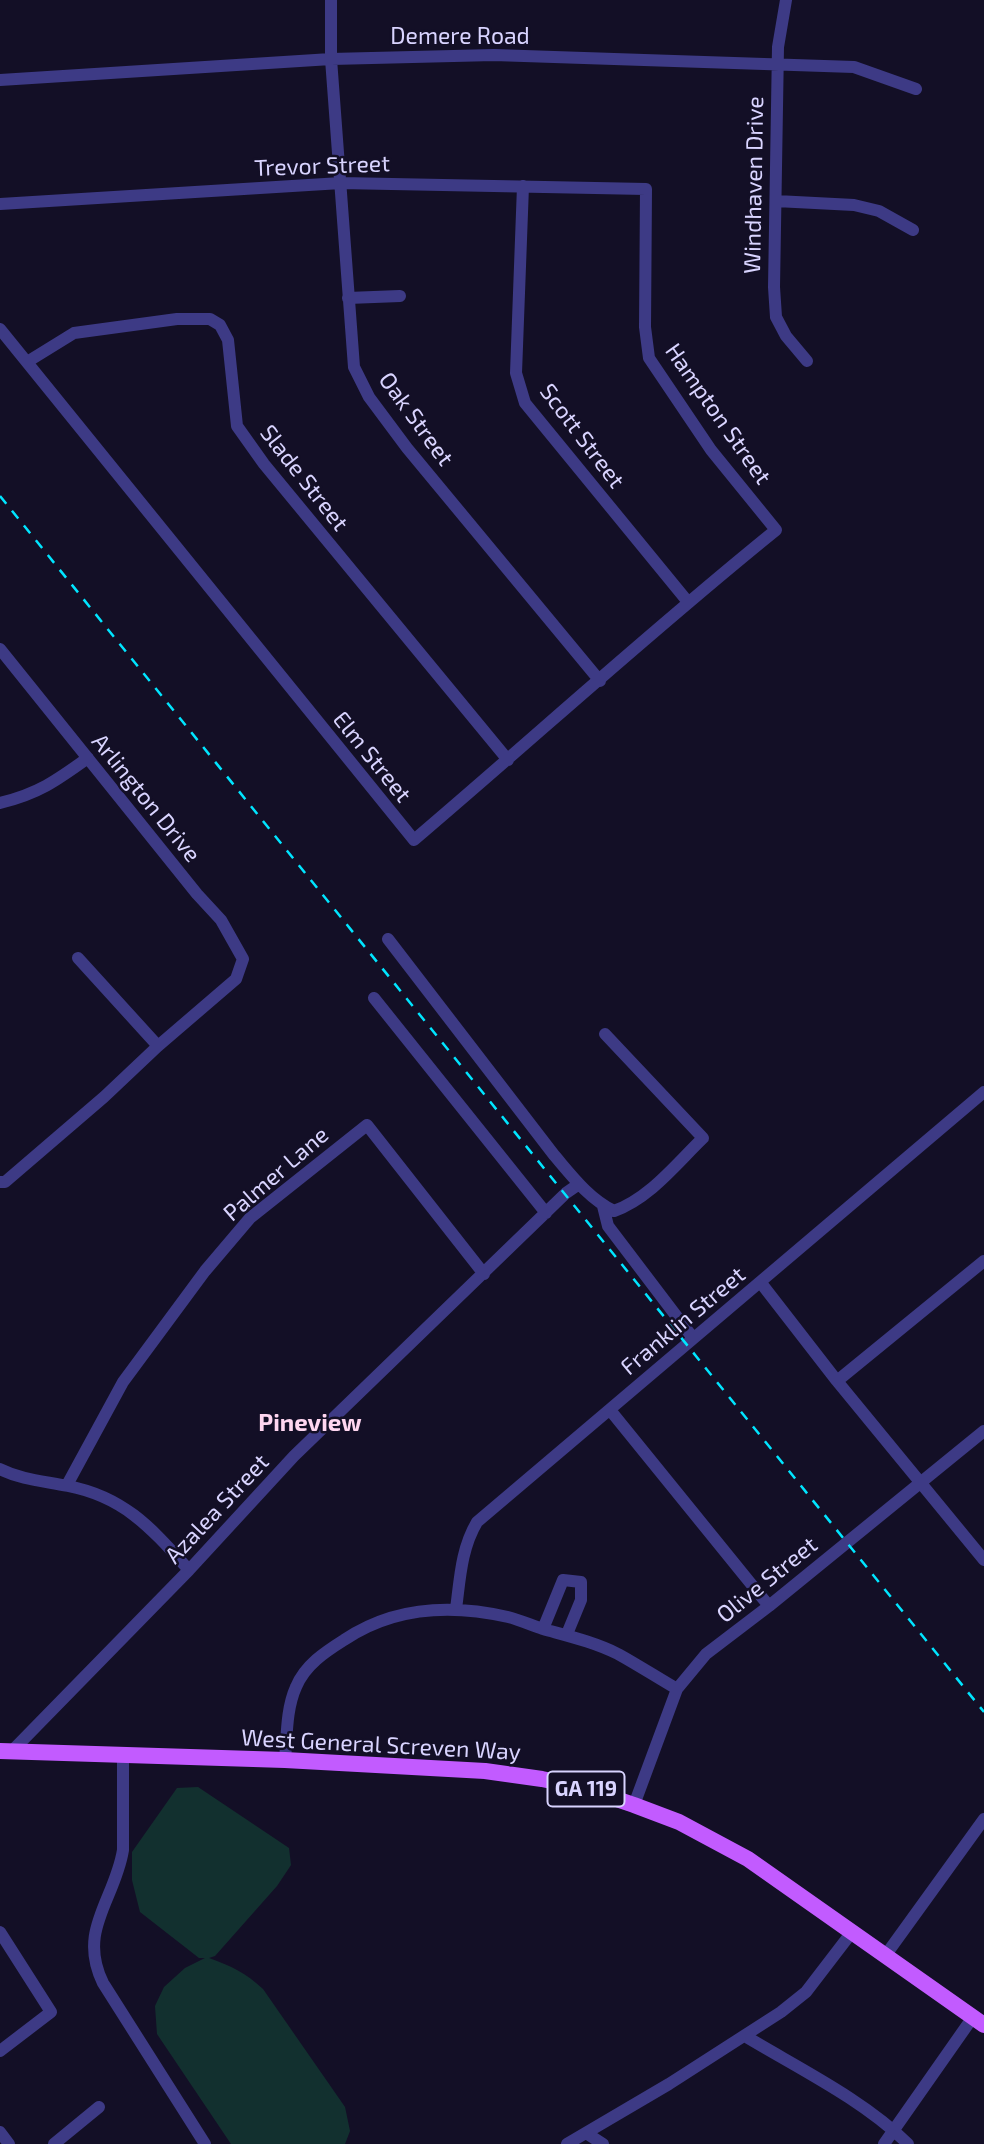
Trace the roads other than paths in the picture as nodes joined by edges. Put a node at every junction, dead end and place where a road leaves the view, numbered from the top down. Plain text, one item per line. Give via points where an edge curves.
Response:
1 (331, 0) edge
2 (786, 0) edge
3 (331, 59) junction
4 (778, 66) junction
5 (0, 80) edge
6 (916, 89) dead end
7 (341, 183) junction
8 (523, 186) junction
9 (646, 189) joint
10 (776, 201) junction
11 (0, 204) edge
12 (912, 230) dead end
13 (400, 296) dead end
14 (348, 298) junction
15 (0, 329) edge
16 (807, 361) dead end
17 (27, 362) junction
18 (776, 530) joint
19 (688, 602) junction
20 (0, 649) edge
21 (600, 681) junction
22 (88, 758) junction
23 (508, 760) junction
24 (0, 803) edge
25 (387, 939) dead end
26 (78, 958) dead end
27 (374, 998) dead end
28 (605, 1034) dead end
29 (158, 1046) junction
30 (982, 1099) edge
31 (0, 1182) edge
32 (579, 1184) junction
33 (603, 1206) junction
34 (546, 1213) junction
35 (984, 1261) edge
36 (484, 1274) junction
37 (761, 1283) junction
38 (693, 1338) junction
39 (837, 1381) junction
40 (610, 1410) junction
41 (984, 1431) edge
42 (0, 1469) edge
43 (921, 1482) junction
44 (67, 1485) junction
45 (984, 1560) edge
46 (189, 1570) junction
47 (769, 1606) junction
48 (456, 1609) junction
49 (544, 1629) junction
50 (567, 1634) junction
51 (677, 1689) junction
52 (6, 1751) edge
53 (123, 1755) junction
54 (285, 1760) junction
55 (634, 1805) junction
56 (984, 1819) edge
57 (0, 1932) edge
58 (852, 1932) junction
59 (885, 1956) junction
60 (979, 2021) edge
61 (745, 2036) junction
62 (0, 2051) edge
63 (99, 2107) dead end
64 (894, 2130) junction
65 (0, 2132) edge
66 (586, 2133) junction
67 (9, 2144) edge
68 (54, 2144) edge
69 (205, 2144) edge
70 (567, 2144) edge
71 (603, 2144) edge
72 (884, 2144) edge
73 (908, 2144) edge

1 - 3 street, Oak Street
2 - 4 street, Windhaven Drive
3 - 4 street, Demere Road via 494,55
3 - 5 street, Demere Road
3 - 7 street, Oak Street
4 - 6 street, Demere Road via 853,67
4 - 10 street, Windhaven Drive
7 - 8 street, Trevor Street
7 - 11 street, Trevor Street
7 - 14 street, Oak Street
8 - 9 street, Trevor Street
8 - 19 street, Scott Street via 516,373 525,403
9 - 18 street, Hampton Street via 649,358 711,450
10 - 12 street via 854,205 879,211
10 - 16 street, Windhaven Drive via 776,317
13 - 14 street
14 - 21 street, Oak Street via 354,367 369,397
15 - 17 street, Elm Street
17 - 23 street, Slade Street via 74,333 177,318 210,319 220,325 228,340 237,426
17 - 23 street, Elm Street via 414,840
18 - 19 street, Elm Street
19 - 21 street, Elm Street
20 - 22 street, Arlington Drive
21 - 23 street, Elm Street
22 - 24 street via 41,790
22 - 29 street, Arlington Drive via 221,920 243,959 236,979
25 - 32 street
26 - 29 street
27 - 34 street
28 - 33 street via 703,1138 629,1205 614,1211
29 - 31 street via 94,1106
30 - 37 street, Franklin Street
32 - 33 street
32 - 34 street, Azalea Street
33 - 38 street via 608,1226
34 - 36 street, Azalea Street
35 - 39 street
36 - 44 street, Palmer Lane via 367,1125 250,1218 205,1271 123,1382
36 - 46 street, Azalea Street via 294,1456
37 - 38 street, Franklin Street
37 - 39 street
38 - 40 street, Franklin Street
39 - 43 street
40 - 47 street
40 - 48 street, Franklin Street via 477,1522 464,1552
41 - 43 street, Olive Street
42 - 44 street via 14,1476
43 - 45 street
43 - 47 street, Olive Street
44 - 46 street via 121,1504
46 - 52 street, Azalea Street
47 - 51 street, Olive Street via 706,1654
48 - 49 street via 508,1617
48 - 54 street via 383,1619 318,1658 302,1675 293,1695
49 - 50 street
49 - 50 street via 563,1580 581,1582 581,1600
50 - 51 street via 616,1653
51 - 55 street, Olive Street
52 - 53 main road, West General Screven Way / GA 119
53 - 54 main road, West General Screven Way / GA 119
53 - 69 street via 123,1850 96,1925 95,1963 103,1983
54 - 55 main road, West General Screven Way / GA 119 via 504,1773 564,1783
55 - 58 main road, West General Screven Way / GA 119 via 740,1854
56 - 59 street
57 - 62 street via 51,2012
58 - 59 main road, West General Screven Way / GA 119
58 - 61 street via 806,1992
59 - 60 main road, West General Screven Way / GA 119
60 - 64 street
61 - 64 street
61 - 66 street
63 - 68 street
64 - 72 street
64 - 73 street
65 - 67 street
66 - 70 street
66 - 71 street

